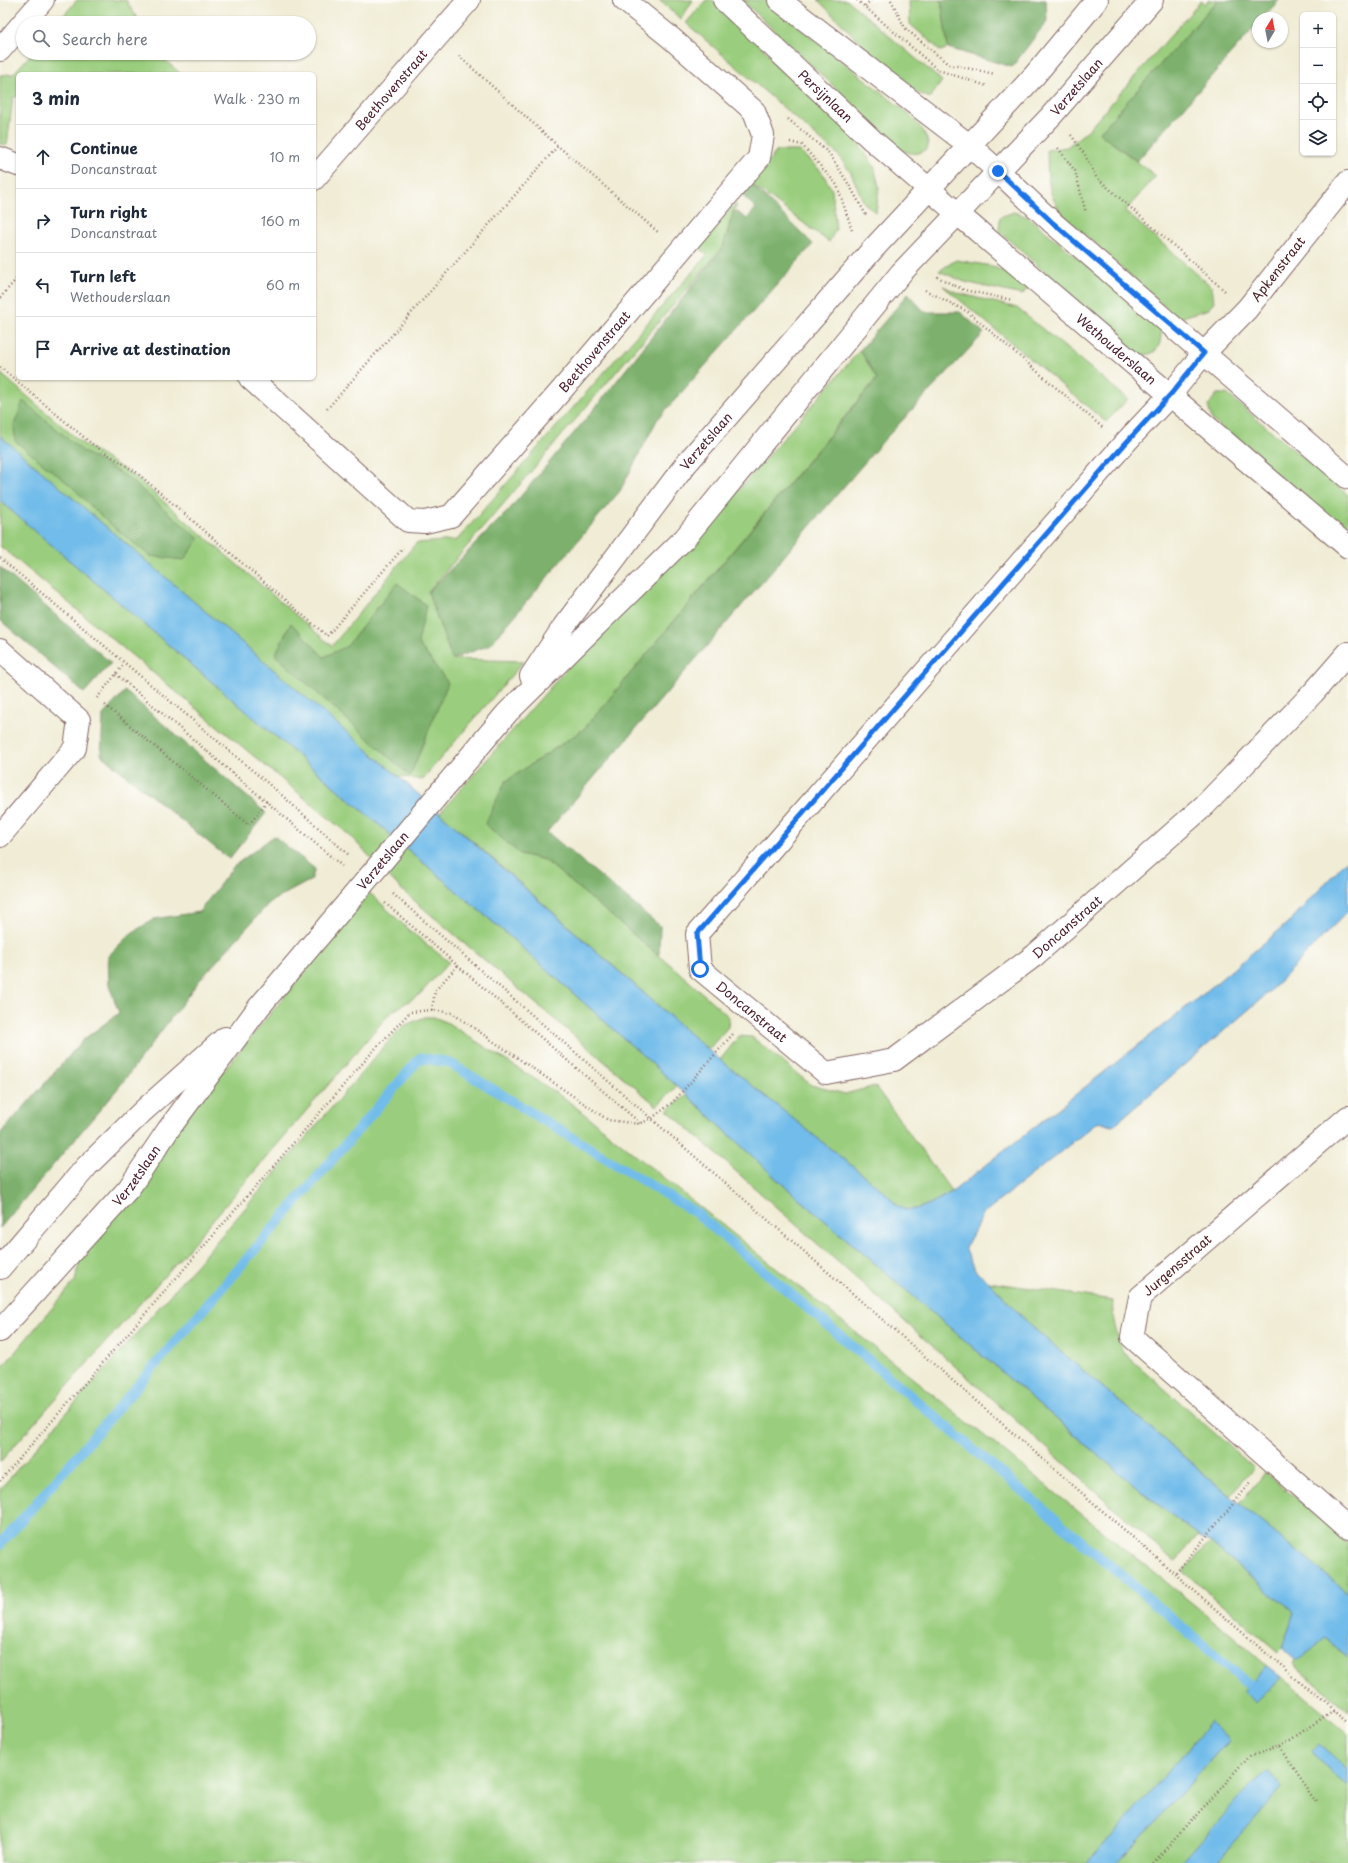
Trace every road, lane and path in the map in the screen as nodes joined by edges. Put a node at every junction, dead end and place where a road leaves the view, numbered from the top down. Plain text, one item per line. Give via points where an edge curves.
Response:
1 (43, 0) edge
2 (469, 0) edge
3 (624, 0) edge
4 (724, 0) edge
5 (779, 0) edge
6 (871, 0) edge
7 (891, 0) edge
8 (1097, 0) edge
9 (1152, 0) edge
10 (865, 6) dead end
11 (29, 16) edge
12 (16, 31) edge
13 (438, 37) junction
14 (0, 50) edge
15 (1021, 90) junction
16 (1051, 116) junction
17 (763, 135) junction
18 (558, 146) junction
19 (969, 146) junction
20 (0, 158) edge
21 (16, 164) edge
22 (998, 171) junction
23 (316, 177) edge
24 (1348, 182) edge
25 (929, 189) junction
26 (958, 214) junction
27 (873, 249) junction
28 (680, 252) junction
29 (901, 273) junction
30 (16, 279) edge
31 (0, 298) edge
32 (1247, 309) junction
33 (1204, 353) junction
34 (0, 367) edge
35 (252, 380) edge
36 (1171, 394) junction
37 (309, 430) junction
38 (1124, 445) junction
39 (1348, 478) edge
40 (425, 522) junction
41 (1348, 547) edge
42 (0, 558) edge
43 (0, 650) edge
44 (1348, 653) edge
45 (124, 664) junction
46 (97, 698) junction
47 (507, 713) junction
48 (79, 720) junction
49 (277, 791) dead end
50 (267, 801) dead end
51 (0, 836) edge
52 (442, 936) dead end
53 (458, 965) dead end
54 (258, 1008) junction
55 (432, 1010) junction
56 (725, 1042) dead end
57 (1348, 1117) edge
58 (652, 1118) junction
59 (0, 1268) edge
60 (0, 1331) edge
61 (1270, 1459) junction
62 (0, 1481) edge
63 (1348, 1528) edge
64 (1176, 1574) junction
65 (1334, 1710) junction
66 (1348, 1722) edge
67 (1280, 1747) junction
68 (1316, 1801) dead end
69 (1153, 1863) edge

1 - 11 street
2 - 13 street, Beethovenstraat
3 - 17 street via 754,112
4 - 25 street, Persijnlaan via 872,140
5 - 19 street
6 - 10 path
7 - 15 path via 905,28 948,64 1007,77
8 - 15 street, Verzetslaan
9 - 16 street, Verzetslaan
12 - 14 street
13 - 18 path
13 - 23 street, Beethovenstraat
15 - 19 street, Verzetslaan
16 - 22 street, Verzetslaan
16 - 32 path via 1069,132 1096,177
17 - 27 path via 802,145 838,184 851,230
17 - 28 street, Beethovenstraat via 759,158
18 - 28 path
18 - 37 path
19 - 22 street
19 - 25 street, Verzetslaan
20 - 21 street
22 - 26 street, Verzetslaan
22 - 33 street via 1053,223
24 - 32 street, Apkenstraat
25 - 26 street
25 - 27 street, Verzetslaan
26 - 29 street, Verzetslaan
26 - 36 street, Wethouderslaan
27 - 47 street, Verzetslaan via 686,464 564,626
28 - 40 street, Beethovenstraat via 451,516
29 - 38 path via 917,287 968,312
29 - 47 street, Verzetslaan via 685,538
30 - 31 path
32 - 33 street, Apkenstraat
33 - 36 street, Doncanstraat
33 - 39 street
34 - 40 path via 92,444 136,472 327,636
35 - 37 street, Beethovenstraat
36 - 38 street, Doncanstraat
36 - 41 street, Wethouderslaan
37 - 40 street, Beethovenstraat via 408,521
38 - 44 street, Doncanstraat via 697,934 700,969 826,1073 894,1060 1034,956 1193,816 1313,693
42 - 45 path
43 - 48 street
45 - 46 path
45 - 49 path
46 - 48 path
46 - 50 path via 249,825
47 - 54 street, Verzetslaan, bridge
48 - 51 street via 75,748
52 - 58 path
53 - 55 path via 435,991
54 - 59 street, Verzetslaan via 143,1111 87,1166
54 - 60 street, Verzetslaan via 168,1130 129,1188
55 - 58 path via 452,1013 608,1120 640,1124
55 - 62 path via 410,1012 375,1049
56 - 58 path via 673,1102
57 - 61 street, Jurgensstraat via 1140,1297 1132,1337
58 - 64 path
61 - 63 street, Jurgensstraat
61 - 64 path
64 - 65 path
65 - 66 path
65 - 67 path
67 - 68 path
67 - 69 path via 1250,1756

